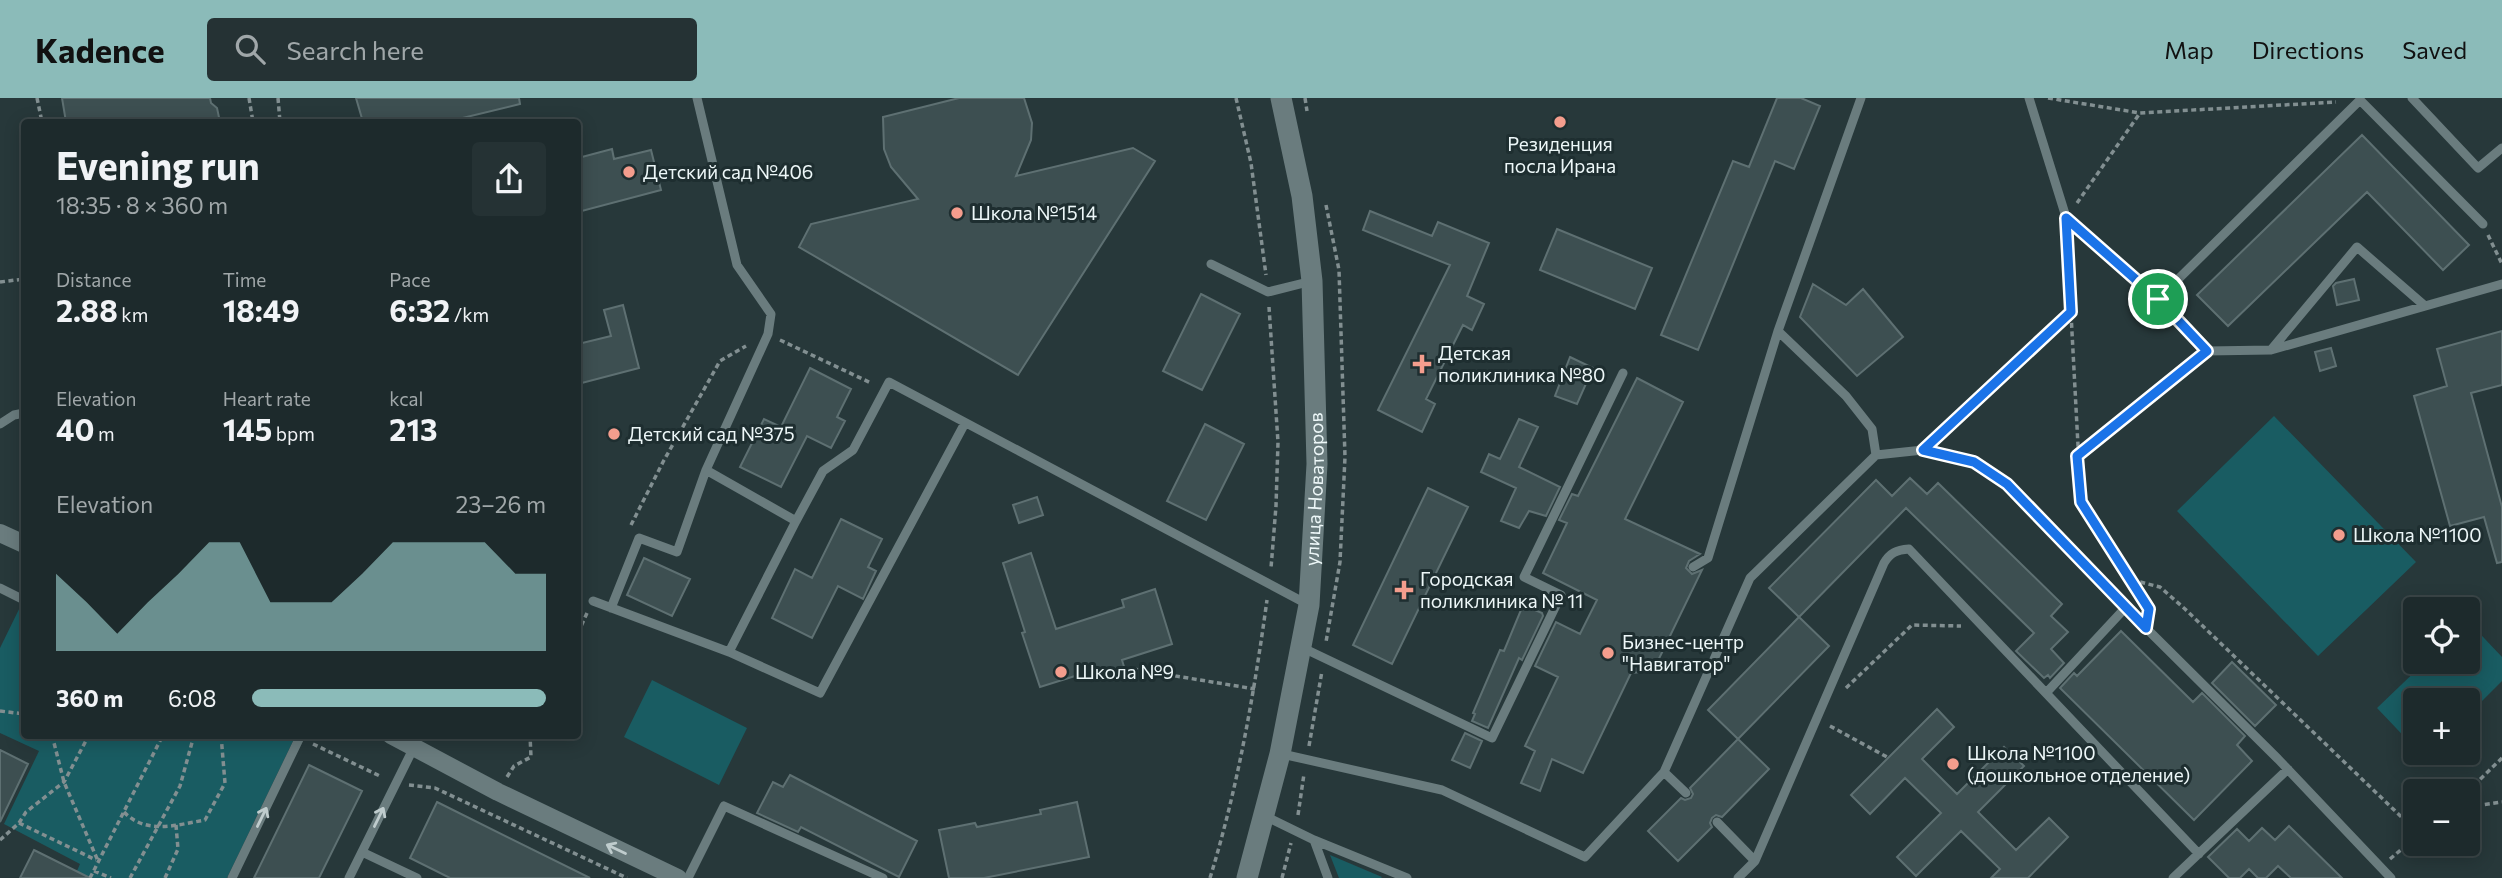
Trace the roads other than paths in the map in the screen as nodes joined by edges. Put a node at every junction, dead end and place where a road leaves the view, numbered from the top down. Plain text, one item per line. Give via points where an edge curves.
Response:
1 (697, 98) edge
2 (1281, 98) edge
3 (1861, 98) edge
4 (2029, 98) edge
5 (2412, 98) edge
6 (2502, 148) edge
7 (2483, 224) road end
8 (1211, 264) dead end
9 (1311, 281) junction
10 (2502, 284) edge
11 (2158, 299) junction
12 (2425, 306) junction
13 (1778, 331) junction
14 (2271, 350) junction
15 (1623, 373) dead end
16 (21, 414) edge
17 (965, 423) junction
18 (0, 424) edge
19 (1876, 455) junction
20 (706, 470) junction
21 (796, 521) junction
22 (0, 533) edge
23 (21, 543) edge
24 (1693, 567) dead end
25 (0, 588) edge
26 (21, 598) edge
27 (593, 601) dead end
28 (1309, 605) junction
29 (2127, 606) junction
30 (611, 608) junction
31 (1301, 647) junction
32 (729, 652) junction
33 (2048, 692) junction
34 (300, 739) edge
35 (399, 739) edge
36 (414, 747) junction
37 (1280, 754) junction
38 (2288, 769) junction
39 (1664, 772) junction
40 (1686, 793) dead end
41 (1265, 816) junction
42 (1717, 822) dead end
43 (1314, 839) junction
44 (362, 852) junction
45 (2199, 853) junction
46 (1755, 861) junction
47 (232, 878) edge
48 (349, 878) edge
49 (418, 878) edge
50 (678, 878) edge
51 (688, 878) edge
52 (883, 878) edge
53 (1247, 878) edge
54 (1328, 878) edge
55 (1407, 878) edge
56 (1738, 878) edge
57 (2173, 878) edge
58 (2391, 878) edge

1 - 20 lane via 737,265 771,314 768,334
2 - 9 street, улица Новаторов via 1302,196
3 - 13 lane
4 - 11 lane via 2066,218
5 - 6 lane via 2478,168
7 - 11 lane via 2360,100
8 - 9 lane via 1268,292
9 - 28 street, улица Новаторов via 1317,464
10 - 12 lane
11 - 14 lane via 2207,351
12 - 14 lane
12 - 14 lane via 2357,247
13 - 19 lane via 1846,396 1872,429
13 - 24 lane via 1708,558
15 - 31 lane via 1524,578 1561,595 1492,738
16 - 18 lane
17 - 21 lane via 889,382 853,450 823,471
17 - 28 lane
17 - 32 lane via 820,693
19 - 29 lane via 1923,450 1974,462 2007,484
19 - 39 lane via 1750,578
20 - 21 lane
20 - 30 lane via 677,552 639,538
21 - 32 lane
22 - 23 street
25 - 26 lane
27 - 30 lane
28 - 31 street, улица Новаторов
29 - 33 lane
29 - 38 lane
30 - 32 lane
31 - 37 street, улица Новаторов
33 - 45 lane
33 - 46 lane via 1909,549 1890,554
47 -> 34 lane
35 - 36 street
44 -> 36 lane
50 -> 36 street
37 - 39 lane via 1442,790 1585,858
37 - 41 street, улица Новаторов
38 - 45 lane
38 - 58 lane
39 - 40 lane
41 - 43 lane
41 - 53 street, улица Новаторов
42 - 46 lane
43 - 54 lane
43 - 55 lane
44 - 48 lane
44 - 49 lane
45 - 57 lane
46 - 56 lane
51 - 52 lane via 724,806

